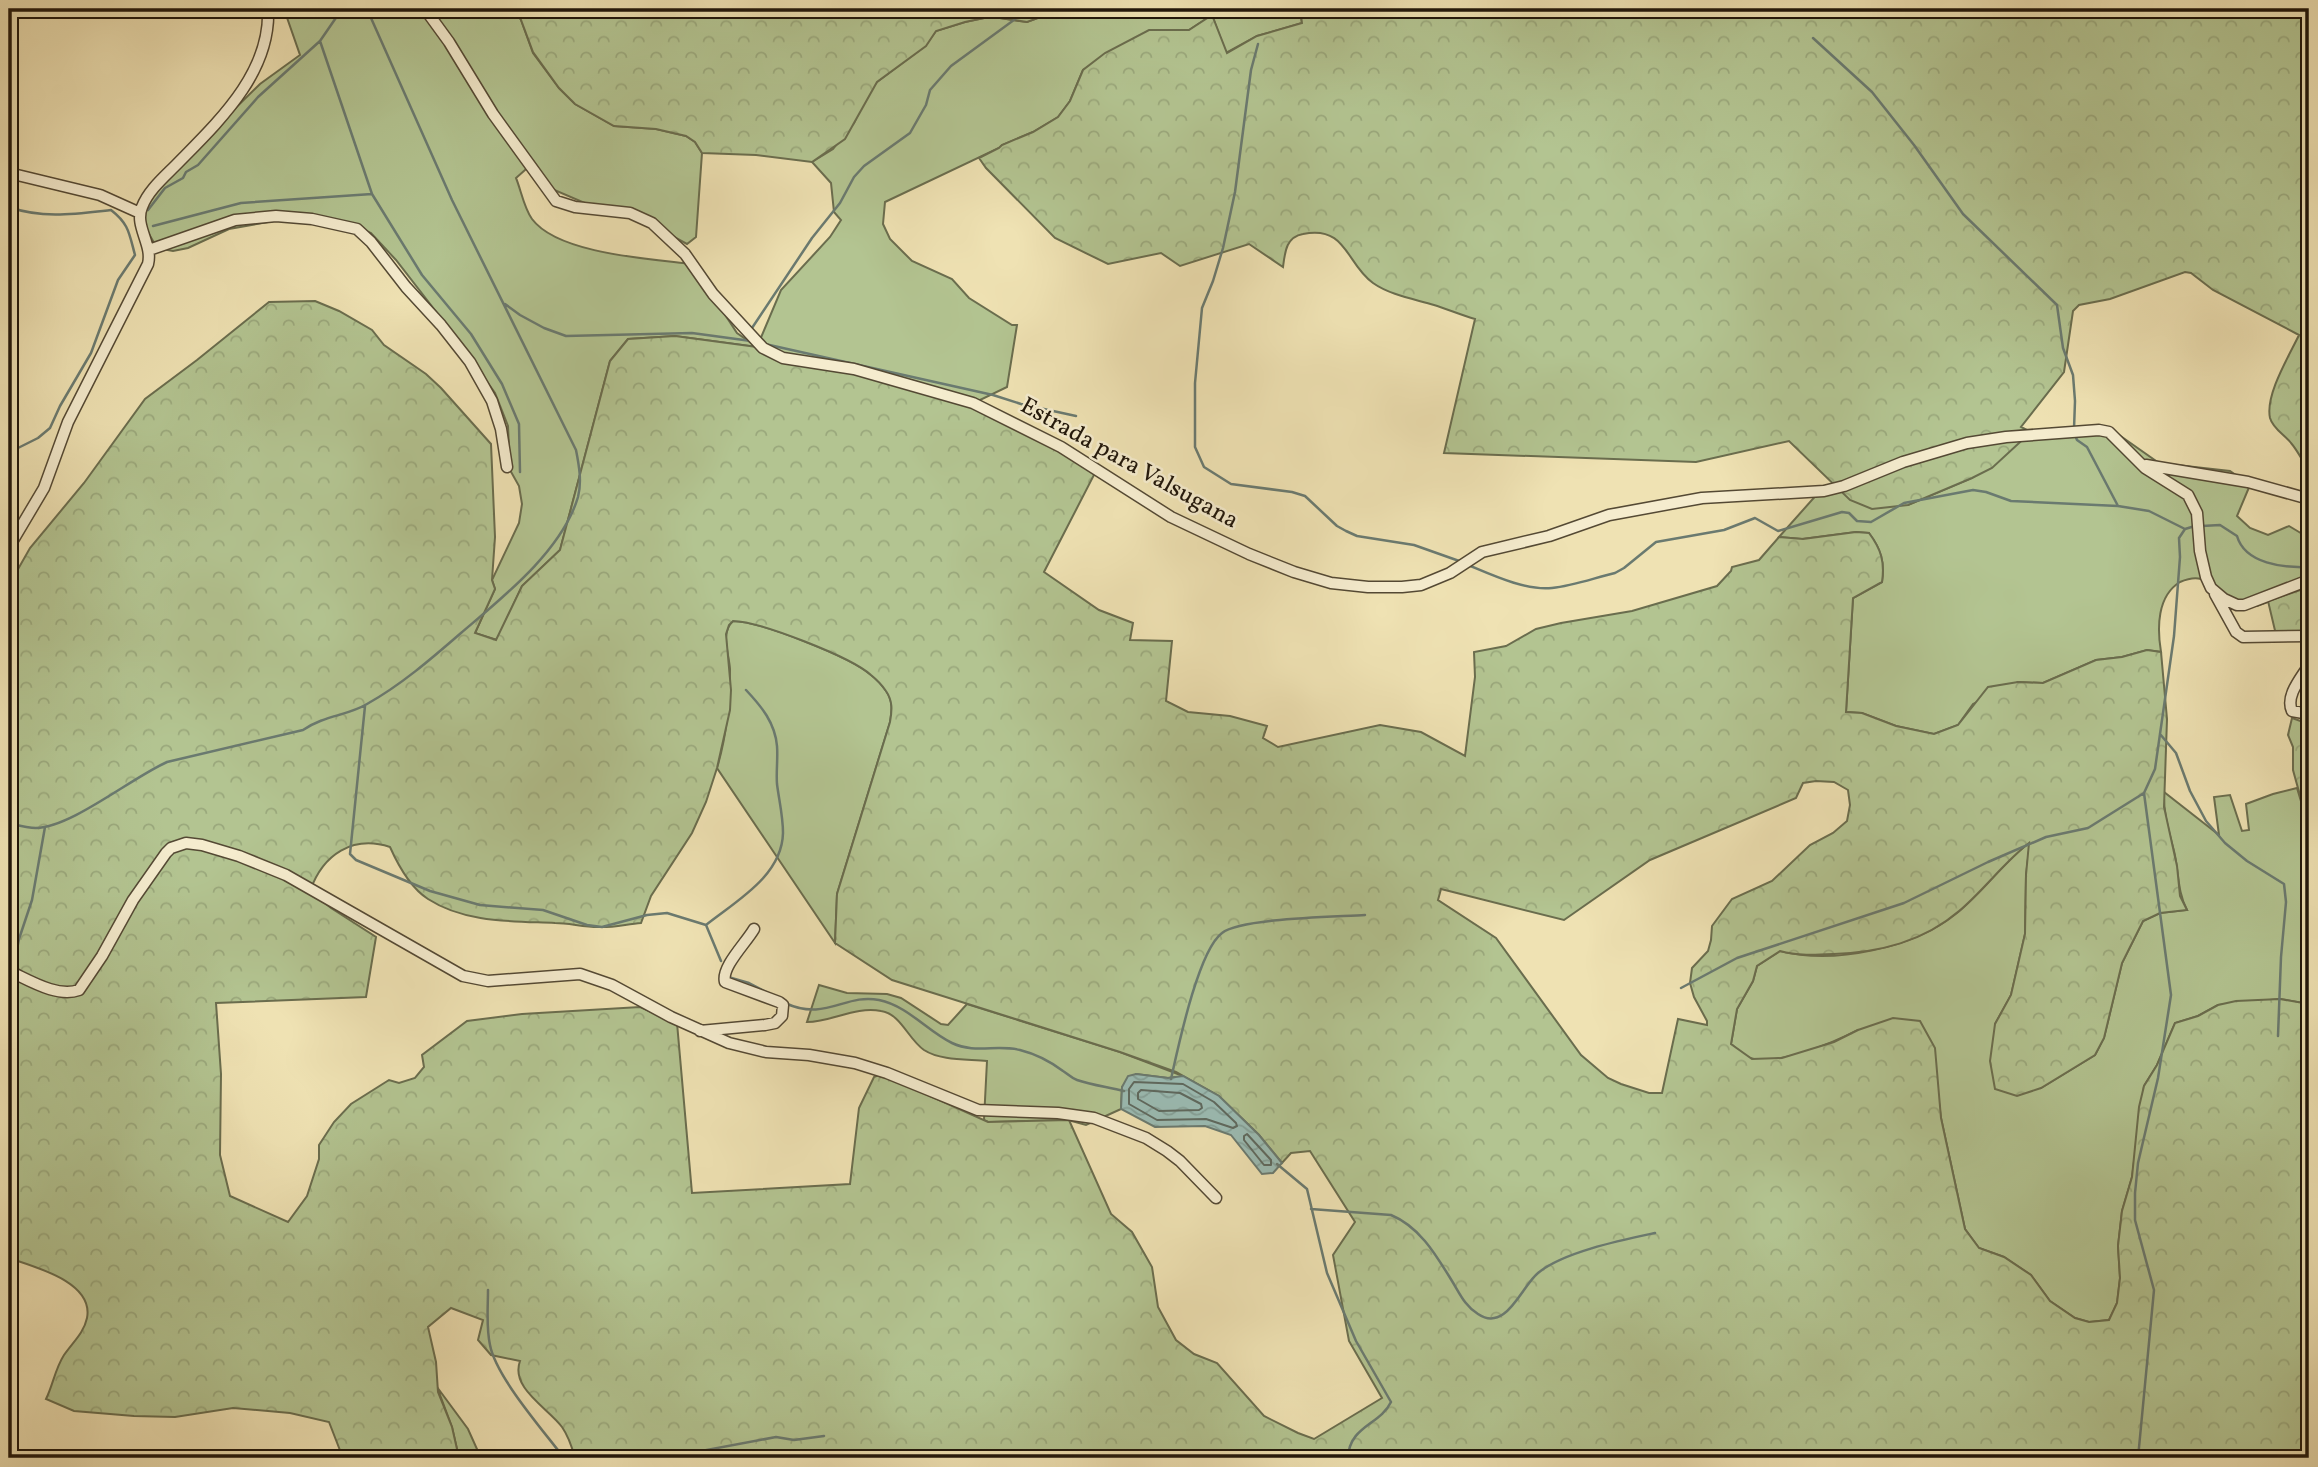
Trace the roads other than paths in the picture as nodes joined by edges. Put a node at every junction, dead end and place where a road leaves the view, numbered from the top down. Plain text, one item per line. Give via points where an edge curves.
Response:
1 (268, 9) edge
2 (425, 9) edge
3 (9, 173) edge
4 (140, 213) junction
5 (149, 250) junction
6 (2139, 463) junction
7 (507, 467) dead end
8 (2309, 499) edge
9 (9, 547) edge
10 (2309, 580) edge
11 (2211, 588) junction
12 (2309, 636) edge
13 (2309, 665) edge
14 (2309, 714) edge
15 (754, 929) dead end
16 (9, 971) edge
17 (699, 1031) junction
18 (1216, 1198) dead end

1 - 4 street via 263,51 238,97 159,183
2 - 6 street, Estrada para Valsugana via 556,201 575,208 630,213 652,223 685,254 713,295 769,352 866,372 973,403 1060,447 1171,517 1249,554 1331,583 1421,585 1451,573 1482,552 1609,515 1702,498 1824,491 1967,443 2006,437 2104,430
3 - 4 street via 100,195
4 - 5 street
5 - 7 street via 235,220 276,216 357,229 441,325 486,388
5 - 9 street via 148,264 68,422 44,488
6 - 8 street via 2238,480
6 - 11 street, Estrada para Valsugana via 2182,490 2194,505 2204,572
10 - 11 street via 2244,605 2230,603
11 - 12 street, Estrada para Valsugana via 2240,636
13 - 14 street via 2289,706 2292,712
15 - 17 street via 727,965 725,982 779,1002 782,1016 765,1025
16 - 17 street via 60,991 79,990 166,853 186,843 222,850 286,876 463,976 488,981 580,974 612,985
17 - 18 street via 750,1049 855,1063 978,1110 1094,1118 1167,1151

